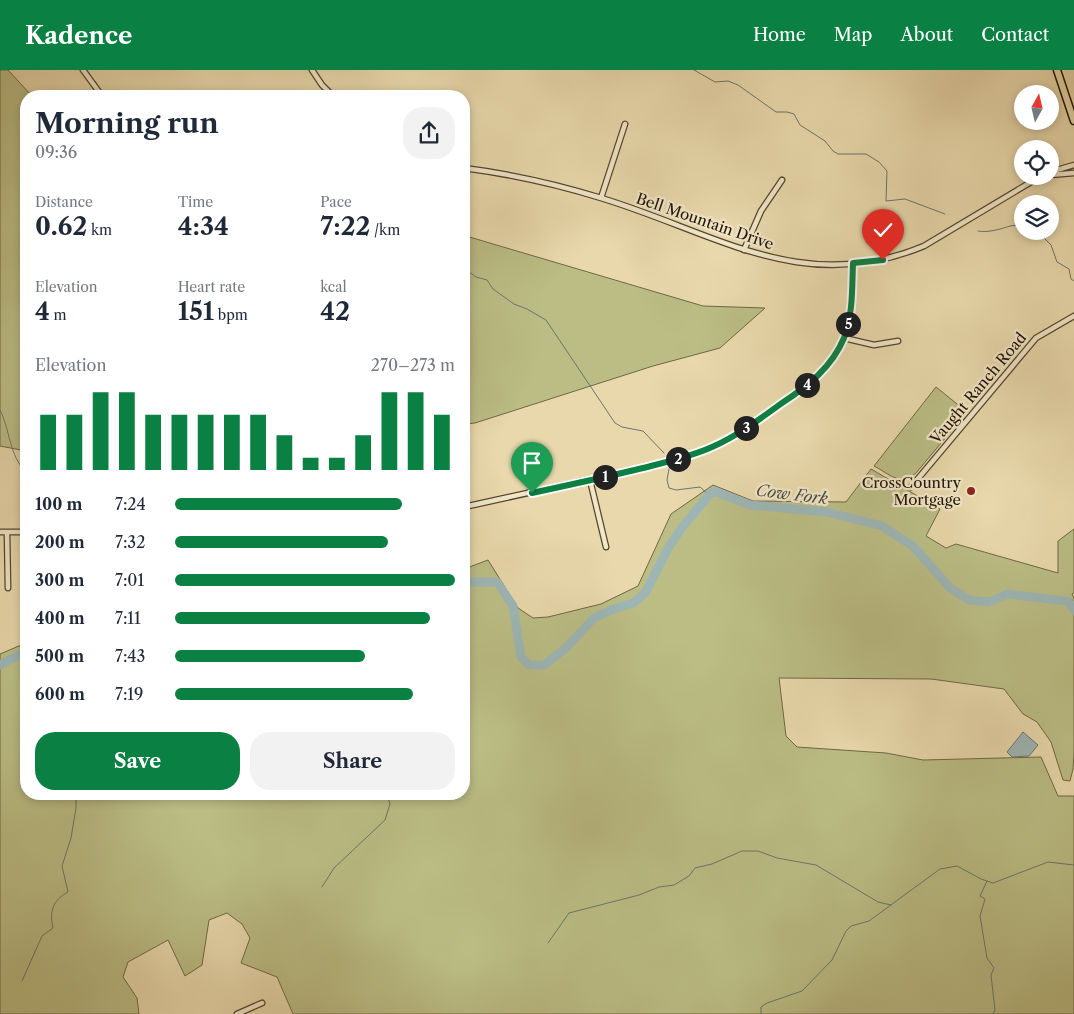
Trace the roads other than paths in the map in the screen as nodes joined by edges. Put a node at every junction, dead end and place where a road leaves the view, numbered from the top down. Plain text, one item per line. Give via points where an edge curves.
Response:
1 (83, 70) edge
2 (312, 70) edge
3 (1057, 70) edge
4 (98, 90) edge
5 (327, 90) edge
6 (1074, 121) edge
7 (625, 124) dead end
8 (1074, 165) edge
9 (470, 169) edge
10 (1059, 171) edge
11 (1074, 173) edge
12 (1059, 174) edge
13 (782, 180) dead end
14 (1026, 185) edge
15 (601, 198) junction
16 (744, 250) junction
17 (853, 263) junction
18 (1074, 316) edge
19 (844, 338) junction
20 (898, 341) dead end
21 (590, 480) junction
22 (911, 487) dead end
23 (470, 506) edge
24 (0, 532) edge
25 (7, 532) junction
26 (20, 532) edge
27 (606, 547) dead end
28 (8, 588) dead end
29 (262, 1003) dead end
30 (236, 1014) edge

1 - 4 street
2 - 5 street
3 - 6 main road
7 - 15 street
8 - 10 street
9 - 15 street, Bell Mountain Drive via 546,183
11 - 12 street
13 - 16 street via 758,217
14 - 17 street, Bell Mountain Drive via 924,246 897,257
15 - 16 street, Bell Mountain Drive
16 - 17 street, Bell Mountain Drive via 796,263
17 - 19 street via 850,313
18 - 22 street, Vaught Ranch Road via 1036,338
19 - 20 street via 874,345
19 - 21 street via 815,379 731,437 685,457
21 - 23 street
21 - 27 street
24 - 25 street
25 - 26 street
25 - 28 street
29 - 30 street

